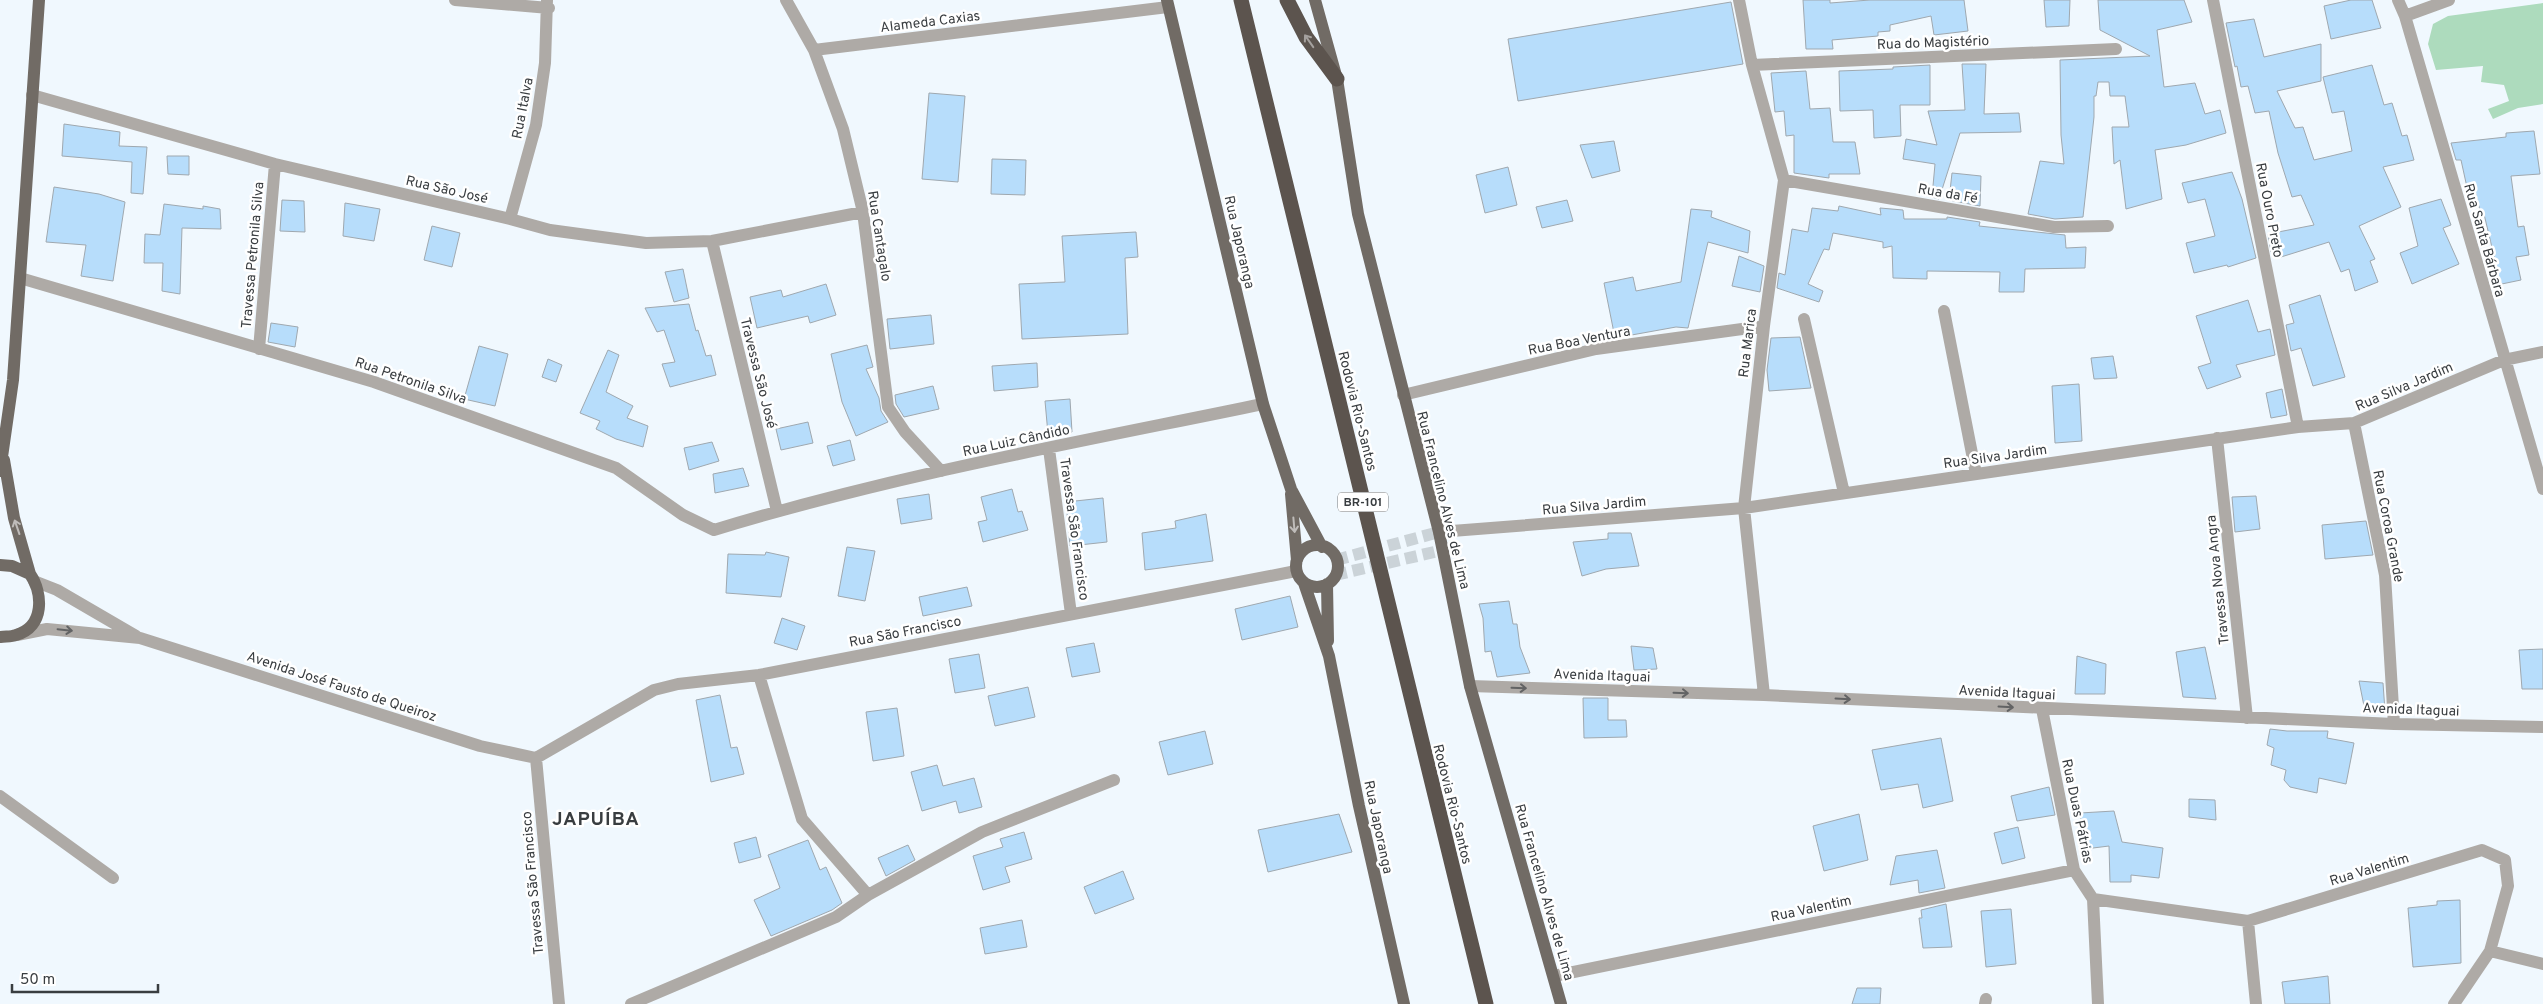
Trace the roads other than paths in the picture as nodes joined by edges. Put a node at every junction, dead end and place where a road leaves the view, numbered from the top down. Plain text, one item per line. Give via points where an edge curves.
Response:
1 (39, 0) edge
2 (455, 0) edge
3 (786, 0) edge
4 (1242, 0) edge
5 (1287, 0) edge
6 (1315, 0) edge
7 (1739, 0) edge
8 (2212, 0) edge
9 (2398, 0) edge
10 (2450, 0) edge
11 (1168, 3) edge
12 (548, 4) edge
13 (2405, 16) junction
14 (2116, 49) dead end
15 (814, 50) junction
16 (1752, 64) junction
17 (1336, 79) junction
18 (32, 95) junction
19 (275, 164) junction
20 (1784, 180) junction
21 (863, 212) junction
22 (510, 219) junction
23 (2108, 226) dead end
24 (712, 242) junction
25 (20, 278) junction
26 (1944, 311) dead end
27 (1804, 319) dead end
28 (1764, 326) junction
29 (259, 349) junction
30 (2543, 352) edge
31 (2504, 360) junction
32 (1403, 396) junction
33 (1263, 404) junction
34 (2354, 423) junction
35 (2298, 426) junction
36 (2217, 438) junction
37 (1049, 448) junction
38 (3, 458) junction
39 (941, 470) junction
40 (0, 471) edge
41 (1976, 474) junction
42 (1291, 489) junction
43 (2543, 489) edge
44 (1844, 493) junction
45 (1744, 508) junction
46 (777, 511) junction
47 (1439, 532) junction
48 (1322, 546) junction
49 (0, 565) edge
50 (1296, 566) junction
51 (32, 577) junction
52 (1304, 583) junction
53 (1327, 584) junction
54 (1071, 614) junction
55 (17, 635) junction
56 (0, 637) edge
57 (140, 638) junction
58 (1329, 656) junction
59 (759, 675) junction
60 (1470, 686) junction
61 (1764, 695) junction
62 (2042, 709) junction
63 (2247, 718) junction
64 (2394, 724) junction
65 (2543, 727) edge
66 (536, 758) junction
67 (1114, 780) dead end
68 (0, 796) edge
69 (2074, 870) junction
70 (114, 878) dead end
71 (868, 895) junction
72 (2093, 899) junction
73 (2248, 920) junction
74 (2490, 951) junction
75 (2543, 964) edge
76 (1554, 976) junction
77 (559, 1004) edge
78 (631, 1004) edge
79 (1404, 1004) edge
80 (1486, 1004) edge
81 (1561, 1004) edge
82 (2098, 1004) edge
83 (2256, 1004) edge
84 (2454, 1004) edge

1 - 18 main road
2 - 12 street
3 - 15 street, Rua Cantagalo
4 - 80 highway, Rodovia Rio-Santos / BR-101
17 -> 5 highway via 1306,37
6 - 17 main road, Rua Francelino Alves de Lima
7 - 16 street, Rua Marica
8 - 35 street, Rua Ouro Preto
9 - 13 street, Rua Santa Bárbara
10 - 13 street
11 - 15 street, Alameda Caxias
11 - 33 main road, Rua Japoranga
12 - 22 street, Rua Italva via 545,63 536,125
13 - 31 street, Rua Santa Bárbara
14 - 16 street, Rua do Magistério
15 - 21 street, Rua Cantagalo via 844,128
16 - 20 street, Rua Marica
17 - 32 main road, Rua Francelino Alves de Lima via 1358,214
18 - 19 street, Rua São José
18 - 25 main road
19 - 22 street, Rua São José
19 - 29 street, Travessa Petronila Silva
20 - 23 street, Rua da Fé via 2054,227
20 - 28 street, Rua Marica
21 - 24 street, Rua São José
21 - 39 street, Rua Cantagalo via 888,407 905,432
22 - 24 street, Rua São José via 550,230 646,243
24 - 46 street, Travessa São José
25 - 29 street, Rua Petronila Silva
25 - 38 main road via 13,380
26 - 41 street
27 - 44 street
28 - 32 street, Rua Boa Ventura via 1596,349
28 - 45 street, Rua Marica
29 - 46 street, Rua Petronila Silva via 374,382 616,468 683,515 714,530
30 - 31 street, Rua Silva Jardim
31 - 34 street, Rua Silva Jardim
31 - 43 street, Rua Santa Bárbara
32 - 47 main road, Rua Francelino Alves de Lima
33 - 37 street, Rua Luiz Cândido
33 - 42 main road, Rua Japoranga
34 - 35 street, Rua Silva Jardim
34 - 64 street, Rua Coroa Grande via 2385,575
35 - 36 street, Rua Silva Jardim
36 - 41 street, Rua Silva Jardim
36 - 63 street, Travessa Nova Angra
37 - 39 street, Rua Luiz Cândido
37 - 54 street, Travessa São Francisco
38 - 40 main road
51 -> 38 main road via 14,518
39 - 46 street, Rua Luiz Cândido
41 - 44 street, Rua Silva Jardim
42 - 48 main road, Rua Japoranga
42 -> 50 main road, Rua Japoranga
44 - 45 street, Rua Silva Jardim
45 - 47 street, Rua Silva Jardim
45 - 61 street, Rua Marica
47 - 60 main road, Rua Francelino Alves de Lima
48 - 50 main road via 1304,550
48 - 53 main road via 1333,554 1337,565 1335,575
49 - 51 main road via 12,566
50 - 52 main road
50 - 54 street, Rua São Francisco
51 - 55 main road via 40,596 36,617
51 - 57 street, Avenida José Fausto de Queiroz
52 - 53 main road via 1315,587
52 - 58 main road, Rua Japoranga
53 - 58 main road, Rua Japoranga
54 - 59 street, Rua São Francisco
55 - 56 main road
55 -> 57 street, Avenida José Fausto de Queiroz via 47,629
57 - 66 street, Avenida José Fausto de Queiroz via 480,746
58 - 79 main road, Rua Japoranga
59 - 66 street, Rua São Francisco via 678,684 654,690
59 - 71 street via 802,819
60 -> 61 street, Avenida Itaguai
60 - 76 main road, Rua Francelino Alves de Lima
61 -> 62 street, Avenida Itaguai
62 - 63 street, Avenida Itaguai
62 - 69 street, Rua Duas Pátrias
63 - 64 street, Avenida Itaguai
64 - 65 street, Avenida Itaguai
66 - 77 street, Travessa São Francisco
67 - 71 street via 982,832
68 - 70 street
69 - 72 street, Rua Duas Pátrias
69 - 76 street, Rua Valentim
71 - 78 street via 836,917
72 - 73 street, Rua Valentim
72 - 82 street
73 - 74 street, Rua Valentim via 2482,850 2505,860 2508,886
73 - 83 street
74 - 75 street
74 - 84 street
76 - 81 main road, Rua Francelino Alves de Lima

